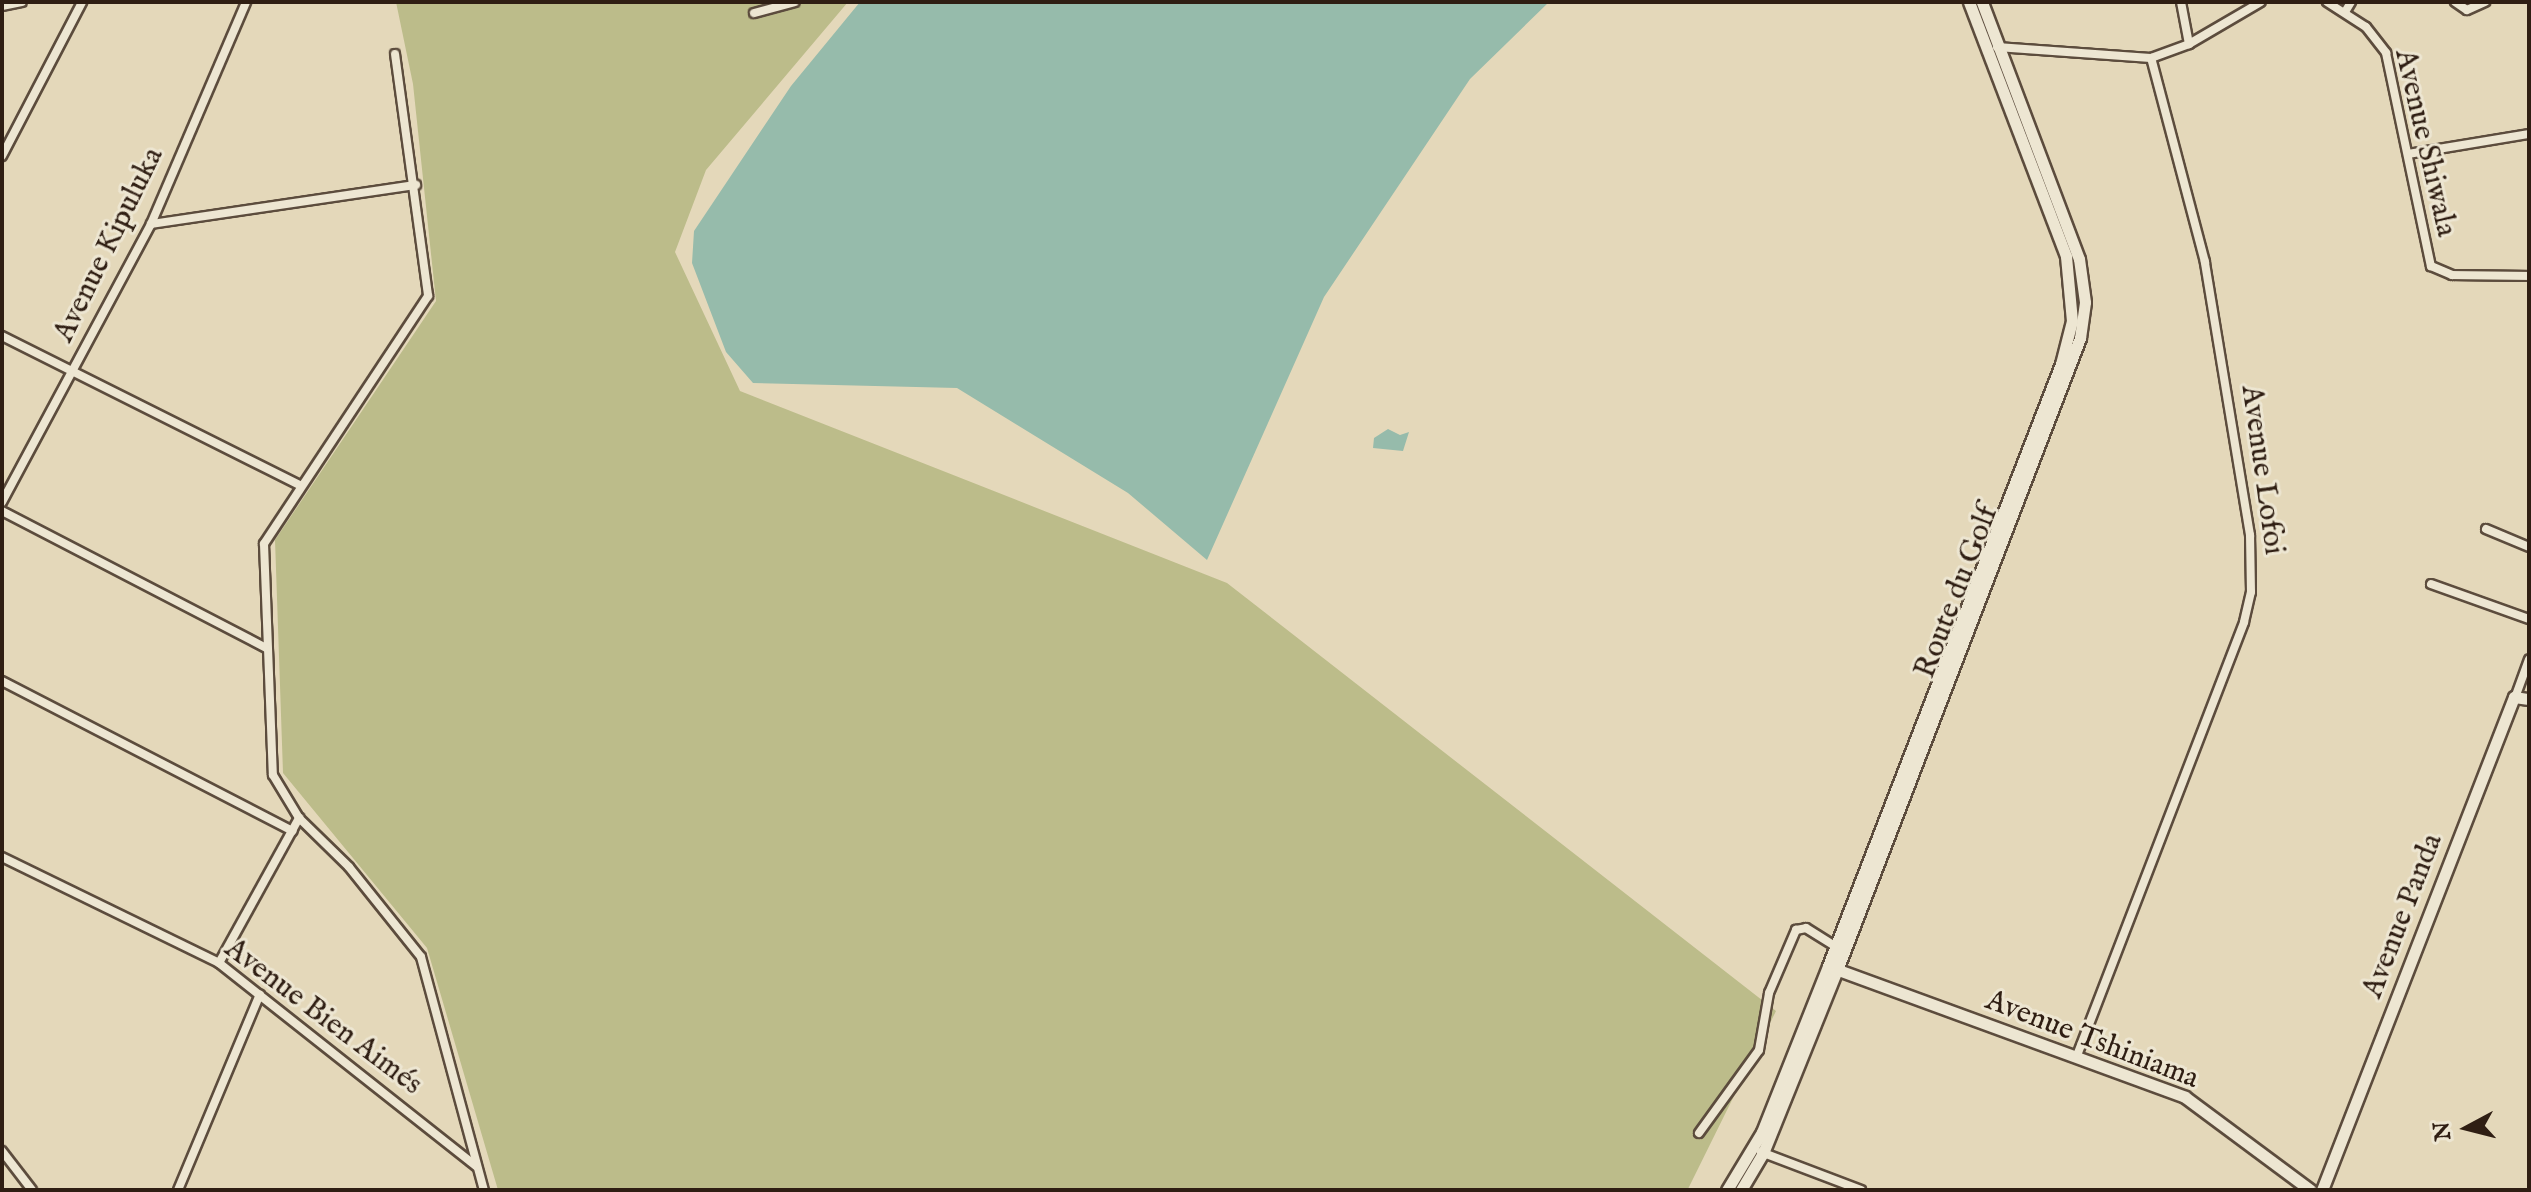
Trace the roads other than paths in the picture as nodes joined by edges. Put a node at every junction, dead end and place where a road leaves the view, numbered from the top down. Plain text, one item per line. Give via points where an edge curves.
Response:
1 (22, 2) edge
2 (82, 2) edge
3 (246, 2) edge
4 (795, 2) edge
5 (1969, 2) edge
6 (1982, 2) edge
7 (2181, 2) edge
8 (2261, 2) edge
9 (2327, 2) edge
10 (2351, 2) edge
11 (2455, 2) edge
12 (2485, 2) edge
13 (2, 6) edge
14 (2345, 12) junction
15 (754, 13) dead end
16 (2189, 44) junction
17 (1994, 48) junction
18 (395, 54) dead end
19 (2151, 58) junction
20 (2529, 134) edge
21 (2408, 154) junction
22 (2, 156) edge
23 (416, 185) junction
24 (151, 224) junction
25 (2529, 276) edge
26 (2, 336) edge
27 (74, 371) junction
28 (300, 485) junction
29 (2, 502) edge
30 (2, 511) edge
31 (2486, 529) dead end
32 (2529, 547) edge
33 (2431, 584) dead end
34 (2529, 619) edge
35 (266, 648) junction
36 (2529, 659) edge
37 (2, 681) edge
38 (2516, 695) junction
39 (2529, 699) edge
40 (299, 818) junction
41 (293, 831) junction
42 (2, 857) edge
43 (1840, 949) junction
44 (219, 963) junction
45 (1832, 968) junction
46 (260, 994) junction
47 (2076, 1058) junction
48 (1699, 1133) dead end
49 (2, 1151) edge
50 (1759, 1151) junction
51 (476, 1166) junction
52 (32, 1190) edge
53 (178, 1190) edge
54 (484, 1190) edge
55 (1727, 1190) edge
56 (1741, 1190) edge
57 (1861, 1190) edge
58 (2310, 1190) edge
59 (2322, 1190) edge

1 - 13 street
2 - 22 street
3 - 24 street, Avenue Kipuluka
4 - 15 street
5 - 17 main road
6 - 17 main road, Route du Golf
7 - 16 street
8 - 16 street
9 - 14 street, Avenue Shiwala
10 - 14 street
11 - 12 street via 2467,10
14 - 21 street, Avenue Shiwala via 2366,27 2386,53
16 - 19 street
17 - 19 street
17 - 43 main road, Route du Golf via 2077,252 2085,292 2083,319 2071,368
18 - 23 street
19 - 47 street, Avenue Lofoi via 2205,262 2253,566 2244,622
20 - 21 street
21 - 25 street, Avenue Shiwala via 2431,266 2452,275
23 - 24 street
23 - 28 street via 427,301
24 - 27 street, Avenue Kipuluka
26 - 27 street
27 - 28 street
27 - 29 street, Avenue Kipuluka
28 - 35 street via 264,544
30 - 35 street
31 - 32 street
33 - 34 street
35 - 40 street via 273,775
36 - 38 street, Avenue Panda
37 - 41 street
38 - 39 main road
38 - 59 main road, Avenue Panda
40 - 41 street
40 - 51 street via 349,867 418,952
41 - 44 street
42 - 44 street, Avenue Bien Aimés
43 - 45 main road, Route du Golf
43 - 48 street via 1806,928 1796,930 1769,993 1759,1050
44 - 46 street, Avenue Bien Aimés
45 - 47 main road, Avenue Tshiniama
45 - 50 main road, Route du Golf
46 - 51 street, Avenue Bien Aimés
46 - 53 street
47 - 58 main road, Avenue Tshiniama via 2200,1105
49 - 52 street
50 - 55 main road
50 - 56 main road, Route du Golf
50 - 57 street
51 - 54 street

